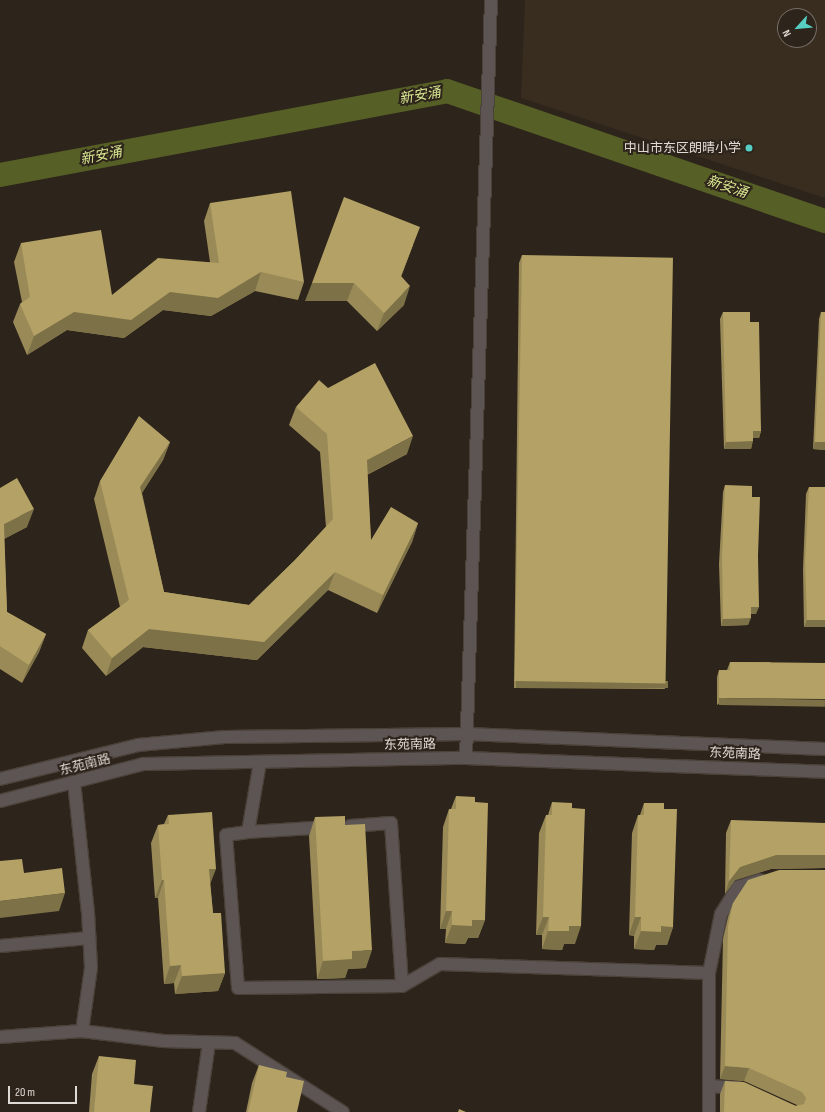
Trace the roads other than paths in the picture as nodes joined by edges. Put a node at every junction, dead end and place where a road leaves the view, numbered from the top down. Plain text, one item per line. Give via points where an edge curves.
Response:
1 (491, 0) edge
2 (467, 734) junction
3 (825, 749) edge
4 (466, 758) junction
5 (260, 762) junction
6 (825, 772) edge
7 (0, 779) edge
8 (74, 782) junction
9 (0, 801) edge
10 (248, 832) junction
11 (773, 876) edge
12 (89, 938) junction
13 (0, 946) edge
14 (709, 974) junction
15 (402, 986) junction
16 (82, 1031) junction
17 (0, 1037) edge
18 (209, 1043) junction
19 (709, 1086) junction
20 (747, 1091) edge
21 (199, 1112) edge
22 (343, 1112) edge
23 (709, 1112) edge

1 - 2 street
2 - 3 street, 东苑南路
2 - 4 street
2 - 7 street, 东苑南路 via 225,737 138,745
4 - 5 street, 东苑南路
4 - 6 street, 东苑南路
5 - 8 street, 东苑南路 via 143,764
5 - 10 street
8 - 9 street, 东苑南路
8 - 12 street
10 - 15 street via 391,823
10 - 15 street via 226,835 238,988
11 - 14 street via 738,887 721,914
12 - 13 street
12 - 16 street via 91,968
14 - 15 street via 440,964
14 - 19 street
16 - 17 street
16 - 18 street via 163,1041
18 - 21 street
18 - 22 street via 235,1044
19 - 20 street via 741,1088
19 - 23 street

